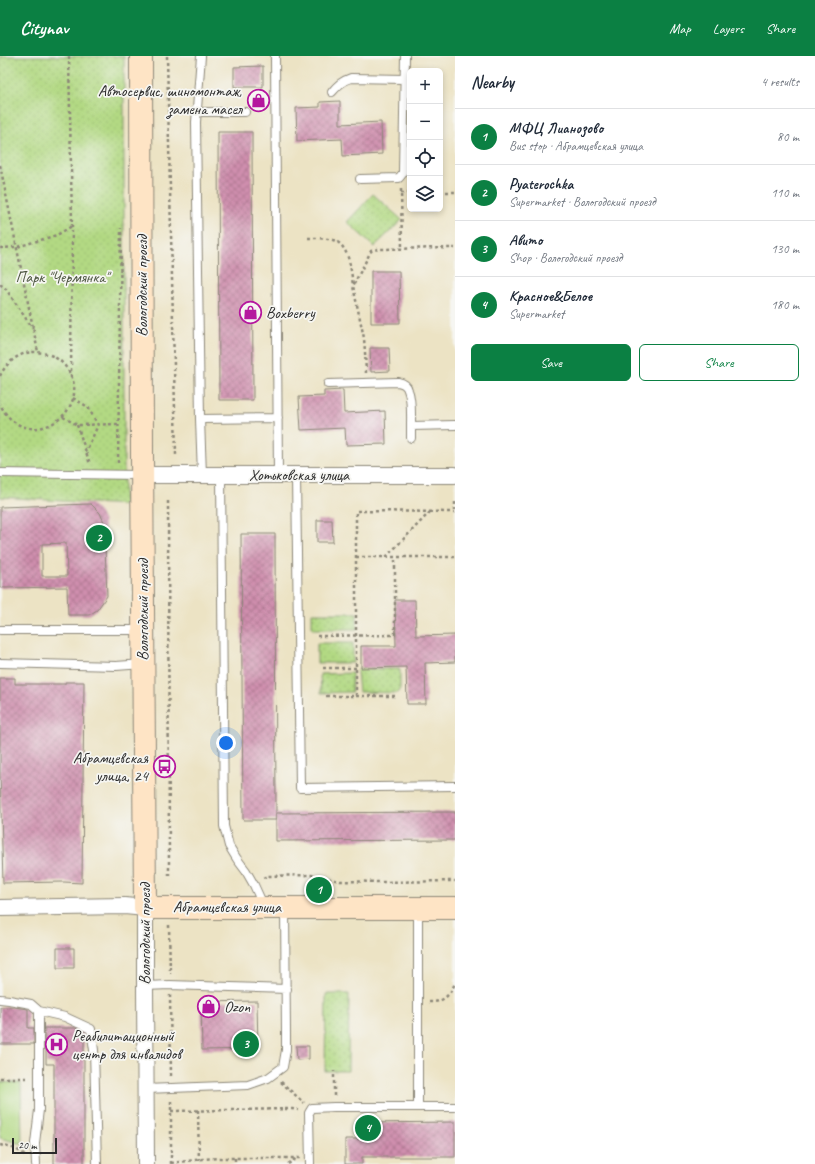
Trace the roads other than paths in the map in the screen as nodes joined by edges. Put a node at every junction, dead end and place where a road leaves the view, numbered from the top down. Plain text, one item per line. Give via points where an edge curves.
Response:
1 (141, 56) edge
2 (201, 56) edge
3 (275, 56) edge
4 (405, 56) edge
5 (404, 79) junction
6 (332, 92) dead end
7 (197, 112) junction
8 (245, 112) dead end
9 (360, 179) dead end
10 (328, 384) dead end
11 (278, 418) junction
12 (200, 420) junction
13 (455, 425) edge
14 (411, 426) junction
15 (411, 438) dead end
16 (0, 473) edge
17 (221, 474) junction
18 (142, 475) junction
19 (202, 475) junction
20 (278, 475) junction
21 (296, 475) junction
22 (455, 475) edge
23 (0, 630) edge
24 (143, 630) junction
25 (0, 663) edge
26 (143, 664) junction
27 (455, 786) edge
28 (275, 907) junction
29 (0, 908) edge
30 (145, 908) junction
31 (418, 908) junction
32 (455, 908) edge
33 (145, 986) junction
34 (287, 989) junction
35 (0, 999) edge
36 (39, 1011) junction
37 (146, 1089) junction
38 (418, 1107) junction
39 (455, 1107) edge
40 (310, 1161) edge
41 (36, 1162) edge
42 (97, 1164) edge
43 (146, 1164) edge

1 - 18 street, Вологодский проезд
2 - 7 lane
3 - 11 lane
4 - 5 lane
5 - 6 lane via 351,78 344,80
5 - 9 lane via 403,173 399,178 393,179
7 - 8 lane
7 - 12 lane
10 - 14 lane via 404,384 409,394
11 - 12 lane
11 - 20 lane
12 - 19 lane
13 - 14 lane
14 - 15 lane
16 - 18 lane
17 - 19 street, Хотьковская улица
17 - 20 street, Хотьковская улица
17 - 28 lane via 224,826 229,846 236,859 254,885
18 - 19 street, Хотьковская улица
18 - 24 street, Вологодский проезд
20 - 21 street, Хотьковская улица
21 - 22 street, Хотьковская улица
21 - 27 lane via 300,788
23 - 24 lane
24 - 26 street, Вологодский проезд
25 - 26 lane via 116,666
26 - 30 street, Вологодский проезд
28 - 30 street, Абрамцевская улица
28 - 31 street, Абрамцевская улица
28 - 34 lane
29 - 30 street, Абрамцевская улица
30 - 33 street, Вологодский проезд
31 - 32 street, Абрамцевская улица
31 - 38 lane
33 - 34 lane
33 - 37 street, Вологодский проезд
34 - 37 lane via 286,1050 283,1066 268,1078 248,1086
35 - 36 lane via 31,1004
36 - 41 lane
36 - 42 lane via 65,1017 91,1029 94,1050
37 - 43 street, Вологодский проезд
38 - 39 lane
38 - 40 lane via 312,1108 309,1116

